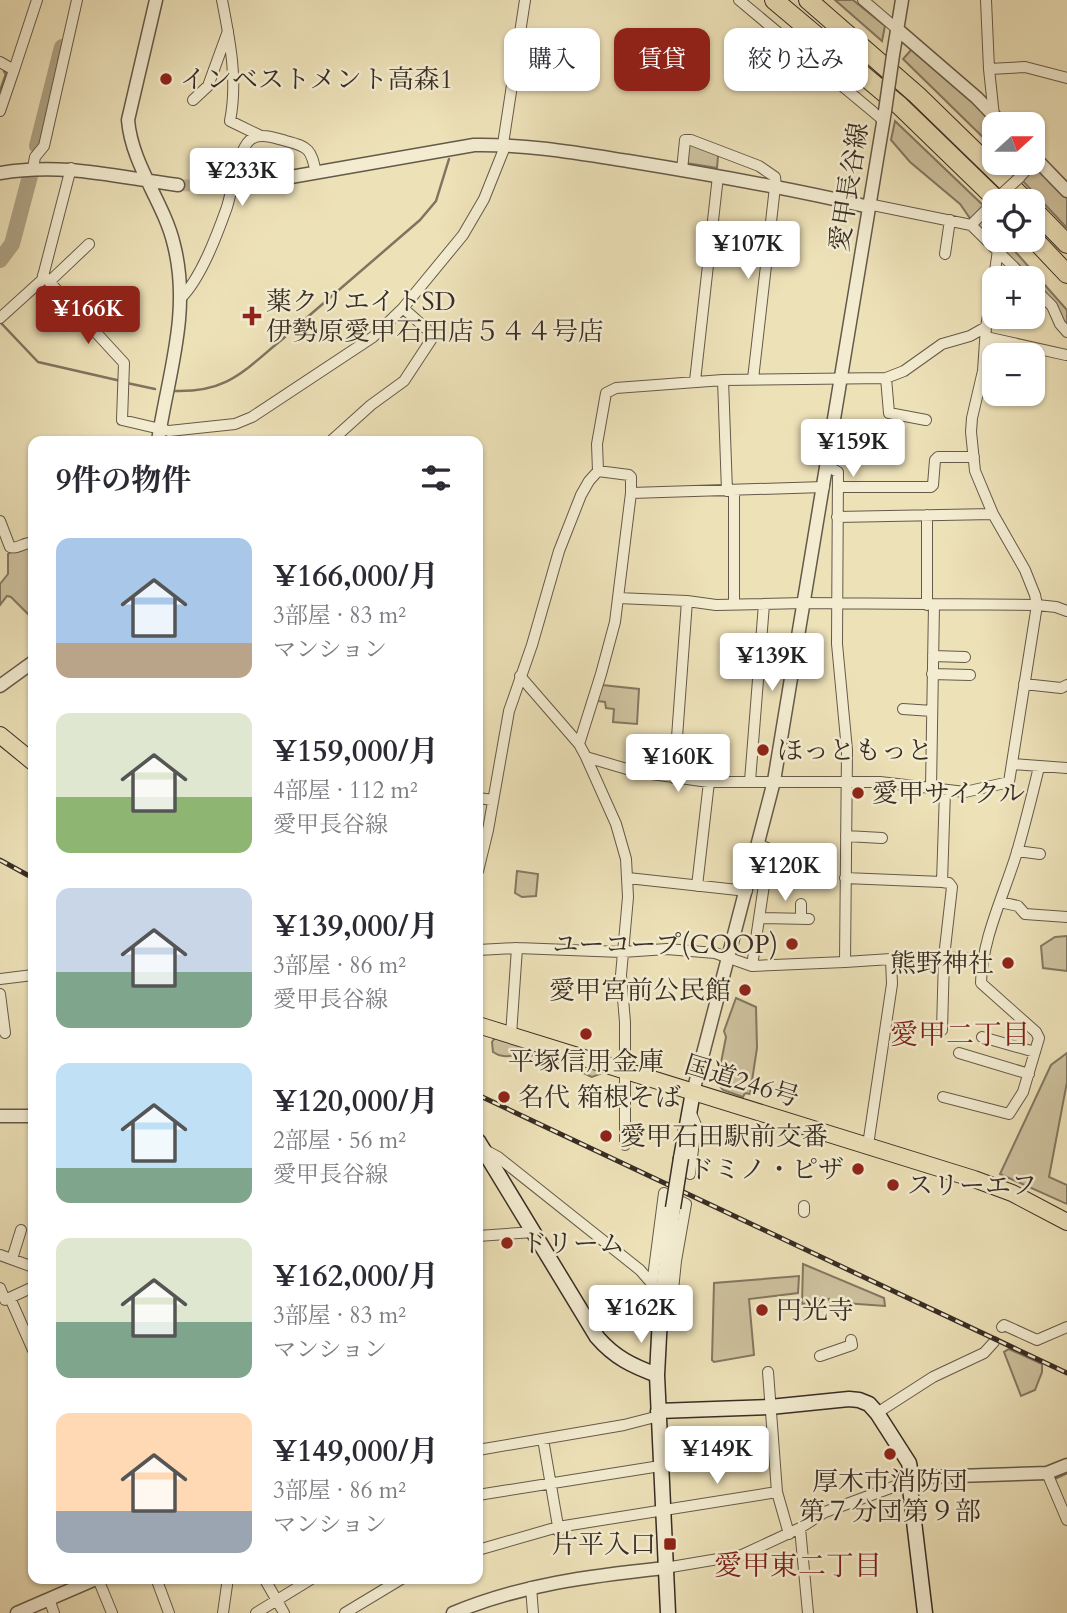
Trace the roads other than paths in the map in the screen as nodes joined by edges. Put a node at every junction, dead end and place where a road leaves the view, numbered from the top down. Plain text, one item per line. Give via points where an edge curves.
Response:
1 (37, 0) edge
2 (78, 0) edge
3 (156, 0) edge
4 (222, 0) edge
5 (525, 0) edge
6 (739, 0) edge
7 (774, 0) edge
8 (808, 0) edge
9 (863, 0) edge
10 (902, 0) edge
11 (986, 0) edge
12 (897, 29) junction
13 (228, 30) junction
14 (0, 62) edge
15 (989, 69) junction
16 (14, 70) junction
17 (1067, 78) edge
18 (193, 100) dead end
19 (0, 111) edge
20 (989, 112) edge
21 (997, 112) edge
22 (884, 116) junction
23 (261, 136) junction
24 (505, 144) junction
25 (33, 168) junction
26 (71, 168) junction
27 (1045, 168) edge
28 (682, 170) junction
29 (0, 173) edge
30 (316, 173) junction
31 (1021, 175) edge
32 (718, 176) junction
33 (285, 178) tunnel mouth
34 (147, 181) junction
35 (178, 186) tunnel mouth
36 (775, 187) junction
37 (1008, 189) edge
38 (1015, 189) edge
39 (1067, 191) edge
40 (982, 192) edge
41 (869, 206) junction
42 (982, 214) edge
43 (950, 220) junction
44 (1045, 221) edge
45 (971, 225) junction
46 (982, 235) edge
47 (89, 244) dead end
48 (1067, 244) edge
49 (1045, 251) edge
50 (1000, 252) edge
51 (945, 254) dead end
52 (1013, 266) edge
53 (1067, 274) edge
54 (47, 278) junction
55 (180, 298) junction
56 (1045, 299) edge
57 (403, 308) junction
58 (0, 318) edge
59 (986, 329) edge
60 (986, 332) junction
61 (1067, 332) edge
62 (1067, 355) edge
63 (840, 378) junction
64 (886, 378) junction
65 (753, 379) junction
66 (723, 380) junction
67 (695, 381) junction
68 (922, 422) dead end
69 (159, 435) edge
70 (337, 436) edge
71 (974, 457) junction
72 (827, 466) junction
73 (598, 471) junction
74 (824, 487) junction
75 (838, 487) junction
76 (730, 491) junction
77 (631, 493) junction
78 (993, 514) junction
79 (927, 515) junction
80 (837, 517) junction
81 (0, 521) edge
82 (28, 542) edge
83 (618, 598) junction
84 (687, 601) junction
85 (804, 603) junction
86 (764, 604) junction
87 (837, 604) junction
88 (734, 605) junction
89 (930, 605) junction
90 (1037, 605) junction
91 (1067, 611) edge
92 (961, 655) dead end
93 (933, 656) junction
94 (28, 666) edge
95 (932, 674) junction
96 (964, 674) dead end
97 (520, 676) junction
98 (1024, 684) junction
99 (1067, 685) edge
100 (0, 686) edge
101 (903, 709) dead end
102 (932, 711) junction
103 (0, 736) edge
104 (579, 744) junction
105 (586, 757) junction
106 (28, 758) edge
107 (1013, 764) junction
108 (1039, 767) junction
109 (1067, 768) edge
110 (674, 778) junction
111 (750, 780) junction
112 (774, 780) junction
113 (846, 781) junction
114 (709, 782) junction
115 (931, 788) junction
116 (945, 791) junction
117 (483, 799) edge
118 (493, 800) junction
119 (846, 836) junction
120 (882, 838) dead end
121 (758, 844) junction
122 (483, 847) edge
123 (1017, 852) junction
124 (1040, 854) dead end
125 (628, 878) junction
126 (845, 878) junction
127 (942, 882) junction
128 (697, 886) junction
129 (747, 891) junction
130 (1000, 902) junction
131 (801, 904) dead end
132 (1067, 917) edge
133 (760, 918) junction
134 (517, 948) junction
135 (483, 950) edge
136 (622, 952) junction
137 (729, 957) junction
138 (944, 957) junction
139 (891, 959) junction
140 (982, 960) junction
141 (845, 962) junction
142 (752, 966) junction
143 (28, 976) edge
144 (0, 979) edge
145 (0, 994) edge
146 (483, 1027) edge
147 (942, 1030) dead end
148 (5, 1033) dead end
149 (511, 1035) junction
150 (982, 1037) dead end
151 (1035, 1052) junction
152 (959, 1054) dead end
153 (624, 1070) junction
154 (1028, 1074) junction
155 (693, 1093) junction
156 (943, 1097) dead end
157 (690, 1111) junction
158 (0, 1116) edge
159 (28, 1116) edge
160 (625, 1145) dead end
161 (868, 1146) junction
162 (483, 1147) edge
163 (483, 1149) edge
164 (690, 1174) dead end
165 (1067, 1222) edge
166 (21, 1230) dead end
167 (534, 1232) junction
168 (483, 1236) edge
169 (0, 1255) edge
170 (12, 1259) junction
171 (28, 1265) edge
172 (0, 1288) edge
173 (28, 1289) edge
174 (658, 1289) junction
175 (10, 1298) junction
176 (660, 1317) junction
177 (1002, 1327) dead end
178 (1067, 1327) edge
179 (28, 1339) edge
180 (851, 1340) dead end
181 (994, 1342) dead end
182 (820, 1356) dead end
183 (768, 1371) dead end
184 (657, 1375) junction
185 (770, 1407) junction
186 (877, 1413) junction
187 (659, 1414) junction
188 (543, 1439) junction
189 (483, 1449) edge
190 (1067, 1465) edge
191 (660, 1466) junction
192 (1047, 1473) junction
193 (912, 1480) junction
194 (550, 1483) junction
195 (777, 1492) junction
196 (483, 1494) edge
197 (662, 1510) junction
198 (1067, 1520) edge
199 (800, 1528) junction
200 (559, 1530) junction
201 (789, 1534) junction
202 (483, 1549) edge
203 (665, 1568) junction
204 (86, 1584) edge
205 (100, 1584) edge
206 (158, 1584) edge
207 (227, 1584) edge
208 (267, 1584) edge
209 (304, 1584) edge
210 (393, 1584) edge
211 (531, 1587) junction
212 (49, 1599) junction
213 (277, 1601) junction
214 (17, 1613) edge
215 (54, 1613) edge
216 (112, 1613) edge
217 (169, 1613) edge
218 (223, 1613) edge
219 (256, 1613) edge
220 (284, 1613) edge
221 (345, 1613) edge
222 (453, 1613) edge
223 (533, 1613) edge
224 (668, 1613) edge
225 (808, 1613) edge
226 (925, 1613) edge

1 - 16 street
2 - 25 street via 44,146
3 - 34 street via 128,120
4 - 13 street
5 - 24 street
6 - 22 street
7 - 40 highway via 900,106
8 - 38 highway via 917,94
9 - 12 street
10 - 12 street
11 - 15 street
12 - 20 street
12 - 22 street, 愛甲長谷線, bridge
13 - 18 street via 208,86
13 - 23 street via 235,91 230,121
14 - 16 street
15 - 17 street via 1025,67
15 - 21 street
16 - 19 street
22 - 41 street, 愛甲長谷線
23 - 30 street via 303,145 310,150
23 - 55 street via 249,140 242,153 224,214 191,288
24 - 28 street
24 - 30 street via 474,145
24 - 57 street via 484,199 463,235
25 - 26 street
25 - 29 street
26 - 34 street
26 - 54 street
27 - 39 street
28 - 32 street
28 - 36 street via 685,140 691,140 759,166 775,177
30 - 33 street
31 - 37 street, bridge
32 - 36 street
32 - 67 street
34 - 35 street
34 - 55 street via 171,232
36 - 41 street
36 - 65 street
41 - 43 street
41 - 63 street, 愛甲長谷線
42 - 45 street
43 - 45 street
43 - 51 street
44 - 48 highway
45 - 46 street
47 - 54 street
49 - 53 highway
50 - 52 street
54 - 58 street
54 - 69 street via 124,363 122,419
55 - 69 street via 179,332
56 - 61 street
57 - 69 street via 373,337 244,421
57 - 70 street via 430,333 431,340 404,381
59 - 60 street
60 - 62 street
60 - 64 street via 942,344
60 - 71 street via 972,418
63 - 64 street
63 - 65 street
63 - 72 street, 愛甲長谷線
64 - 68 street via 889,413 894,419
65 - 66 street
66 - 67 street
66 - 76 street
67 - 73 street via 615,388 606,393 597,444
71 - 75 street via 938,457 931,487
71 - 78 street
72 - 74 street, 愛甲長谷線
72 - 75 street via 838,472
73 - 77 street via 629,475
73 - 97 street via 581,495 559,551
74 - 76 street
74 - 85 street, 愛甲長谷線
75 - 80 street
76 - 77 street
76 - 88 street
77 - 83 street
78 - 79 street
78 - 90 street via 1025,570
79 - 80 street
79 - 89 street
80 - 87 street
81 - 82 street via 10,547
83 - 84 street
83 - 104 street
84 - 88 street
84 - 110 street
85 - 86 street
85 - 87 street
85 - 112 street, 愛甲長谷線
86 - 88 street
86 - 111 street
87 - 89 street
87 - 113 street
89 - 90 street
89 - 93 street
90 - 91 street
90 - 98 street
92 - 93 street
93 - 95 street
94 - 100 street
95 - 96 street
95 - 102 street
97 - 104 street
97 - 118 street
98 - 99 street
98 - 107 street
101 - 102 street
102 - 115 street
103 - 106 highway
104 - 105 street
105 - 110 street
105 - 125 street via 616,824
107 - 108 street
107 - 116 street via 1009,782 965,792
108 - 109 street
108 - 123 street
110 - 114 street
111 - 112 street
111 - 114 street
112 - 113 street
112 - 121 street, 愛甲長谷線
113 - 115 street
113 - 119 street
114 - 128 street
115 - 116 street
116 - 127 street
117 - 118 street
118 - 122 street
119 - 120 street
119 - 126 street
121 - 129 street, 愛甲長谷線
121 - 133 street via 767,849 768,858
123 - 124 street
123 - 130 street
125 - 128 street
125 - 136 street
126 - 127 street
126 - 141 street
127 - 138 street via 952,887
128 - 129 street
129 - 137 street, 愛甲長谷線
130 - 132 street via 1017,906 1025,914
130 - 140 street
131 - 133 street via 805,918
133 - 142 street
134 - 135 street
134 - 136 street
134 - 149 street
136 - 137 street via 667,949
136 - 153 street
137 - 142 street
137 - 155 street, 愛甲長谷線
138 - 139 street
138 - 140 street
138 - 147 street via 939,1009
139 - 141 street
139 - 161 street via 892,984
140 - 151 street via 981,984 1036,1032
141 - 142 street
143 - 144 street
145 - 148 street
146 - 149 highway, 国道246号
149 - 153 highway, 国道246号
150 - 151 street
151 - 154 street
152 - 154 street via 984,1066
153 - 155 highway, 国道246号
153 - 160 street
154 - 156 street via 1009,1114
155 - 157 main road
155 - 161 highway, 国道246号
157 - 164 street via 696,1125
157 - 174 main road, bridge
158 - 159 street
161 - 165 highway, 国道246号 via 1012,1193
162 - 174 street via 632,1263
163 - 167 main road
166 - 170 street
167 - 168 street
167 - 184 main road via 597,1338 614,1356
169 - 170 street
170 - 171 street
172 - 175 street via 5,1300
173 - 175 street
174 - 176 main road
174 - 176 street via 664,1193 686,1204 671,1309
175 - 179 street
176 - 184 main road
177 - 178 street via 1037,1340
180 - 182 street via 852,1345
181 - 186 street via 984,1353 933,1377
183 - 185 street
184 - 187 main road
185 - 186 main road via 849,1399 869,1405
185 - 187 main road
185 - 195 street
186 - 193 main road via 909,1463
187 - 188 street
187 - 191 main road
188 - 189 street
188 - 194 street
190 - 192 street
191 - 194 street
191 - 197 main road
192 - 193 street
192 - 198 street
193 - 199 street via 825,1512
193 - 226 main road via 909,1488
194 - 196 street
194 - 200 street
195 - 197 street
195 - 201 street
197 - 200 street
197 - 203 main road
199 - 201 street
199 - 225 street
200 - 202 street
201 - 203 street via 742,1555
203 - 211 street
203 - 224 main road
204 - 212 street
205 - 216 street
206 - 217 street
207 - 218 street
208 - 213 street
209 - 213 street
210 - 221 street
211 - 222 street
211 - 223 street
212 - 214 street
212 - 215 street
213 - 219 street
213 - 220 street

